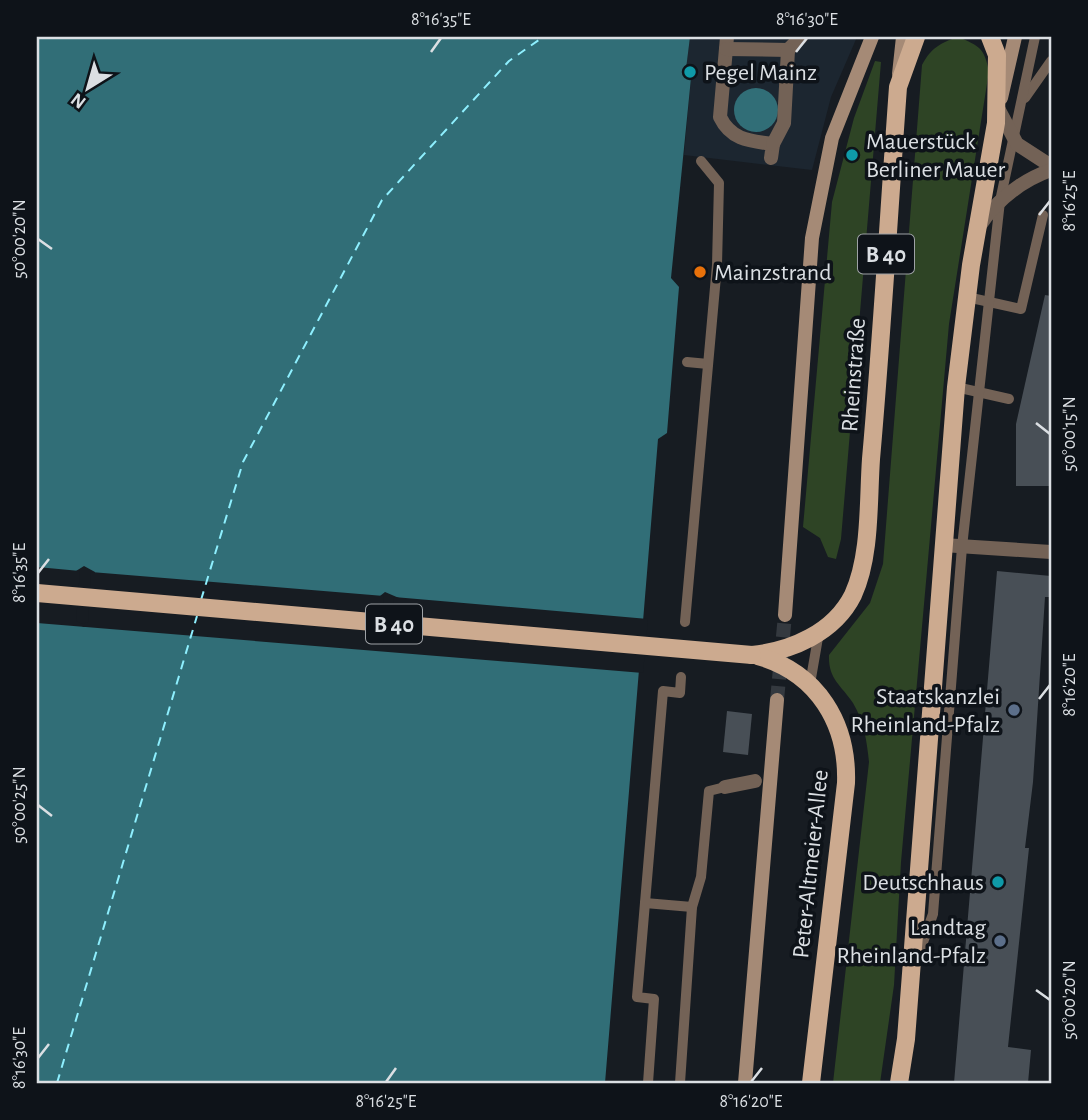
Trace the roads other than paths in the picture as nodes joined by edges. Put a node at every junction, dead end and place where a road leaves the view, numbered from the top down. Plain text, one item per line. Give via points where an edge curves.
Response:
1 (800, 37) edge
2 (872, 37) edge
3 (903, 37) edge
4 (916, 37) edge
5 (990, 37) edge
6 (1015, 37) edge
7 (1035, 37) edge
8 (727, 43) edge
9 (788, 50) junction
10 (1051, 61) edge
11 (898, 87) junction
12 (1024, 100) junction
13 (997, 117) junction
14 (1013, 138) junction
15 (701, 161) dead end
16 (1051, 168) edge
17 (1000, 201) junction
18 (1043, 215) dead end
19 (977, 230) junction
20 (967, 297) junction
21 (989, 302) junction
22 (687, 362) dead end
23 (708, 364) junction
24 (956, 387) junction
25 (979, 392) junction
26 (1009, 399) dead end
27 (943, 545) junction
28 (962, 547) junction
29 (1051, 552) edge
30 (37, 593) edge
31 (785, 615) tunnel mouth
32 (685, 622) dead end
33 (819, 632) junction
34 (752, 654) junction
35 (681, 677) dead end
36 (810, 684) junction
37 (777, 700) tunnel mouth
38 (755, 781) dead end
39 (725, 787) joint
40 (645, 903) junction
41 (692, 907) junction
42 (910, 979) junction
43 (900, 1082) edge
44 (648, 1083) edge
45 (680, 1083) edge
46 (745, 1083) edge
47 (811, 1083) edge

1 - 9 street
2 - 31 main road, Rheinstraße via 832,138 814,225
3 - 11 main road
4 - 11 main road, Rheinstraße / B 40
5 - 13 main road via 997,55
6 - 13 main road
7 - 12 lane
8 - 9 street
8 - 9 street via 720,117 738,138 772,151 784,123
10 - 12 lane
11 - 33 main road, Rheinstraße / B 40 via 864,550 852,597
12 - 14 lane
13 - 14 street
13 - 19 main road
14 - 16 street via 1026,153
14 - 17 lane
15 - 23 lane via 719,183
16 - 17 street
17 - 19 street
17 - 21 lane
18 - 21 lane via 1021,309
19 - 20 main road
20 - 21 lane
20 - 24 main road
21 - 25 lane
22 - 23 lane
23 - 32 lane
24 - 25 lane
24 - 27 main road
25 - 26 lane
25 - 28 lane
27 - 28 street
27 - 42 main road
28 - 29 street
28 - 42 lane via 933,914
30 - 34 main road, B 40, bridge
33 - 34 main road, Rheinstraße / B 40 via 784,650
33 - 36 lane
34 - 36 main road, Peter-Altmeier-Allee / B 40 via 783,665
35 - 40 lane via 680,692 663,691
36 - 47 main road, Peter-Altmeier-Allee / B 40 via 832,712 846,764
37 - 46 main road, Peter-Altmeier-Allee
38 - 39 street
39 - 41 lane via 709,791 701,877
40 - 41 lane
40 - 44 lane via 637,998 653,999
41 - 45 lane
42 - 43 main road

